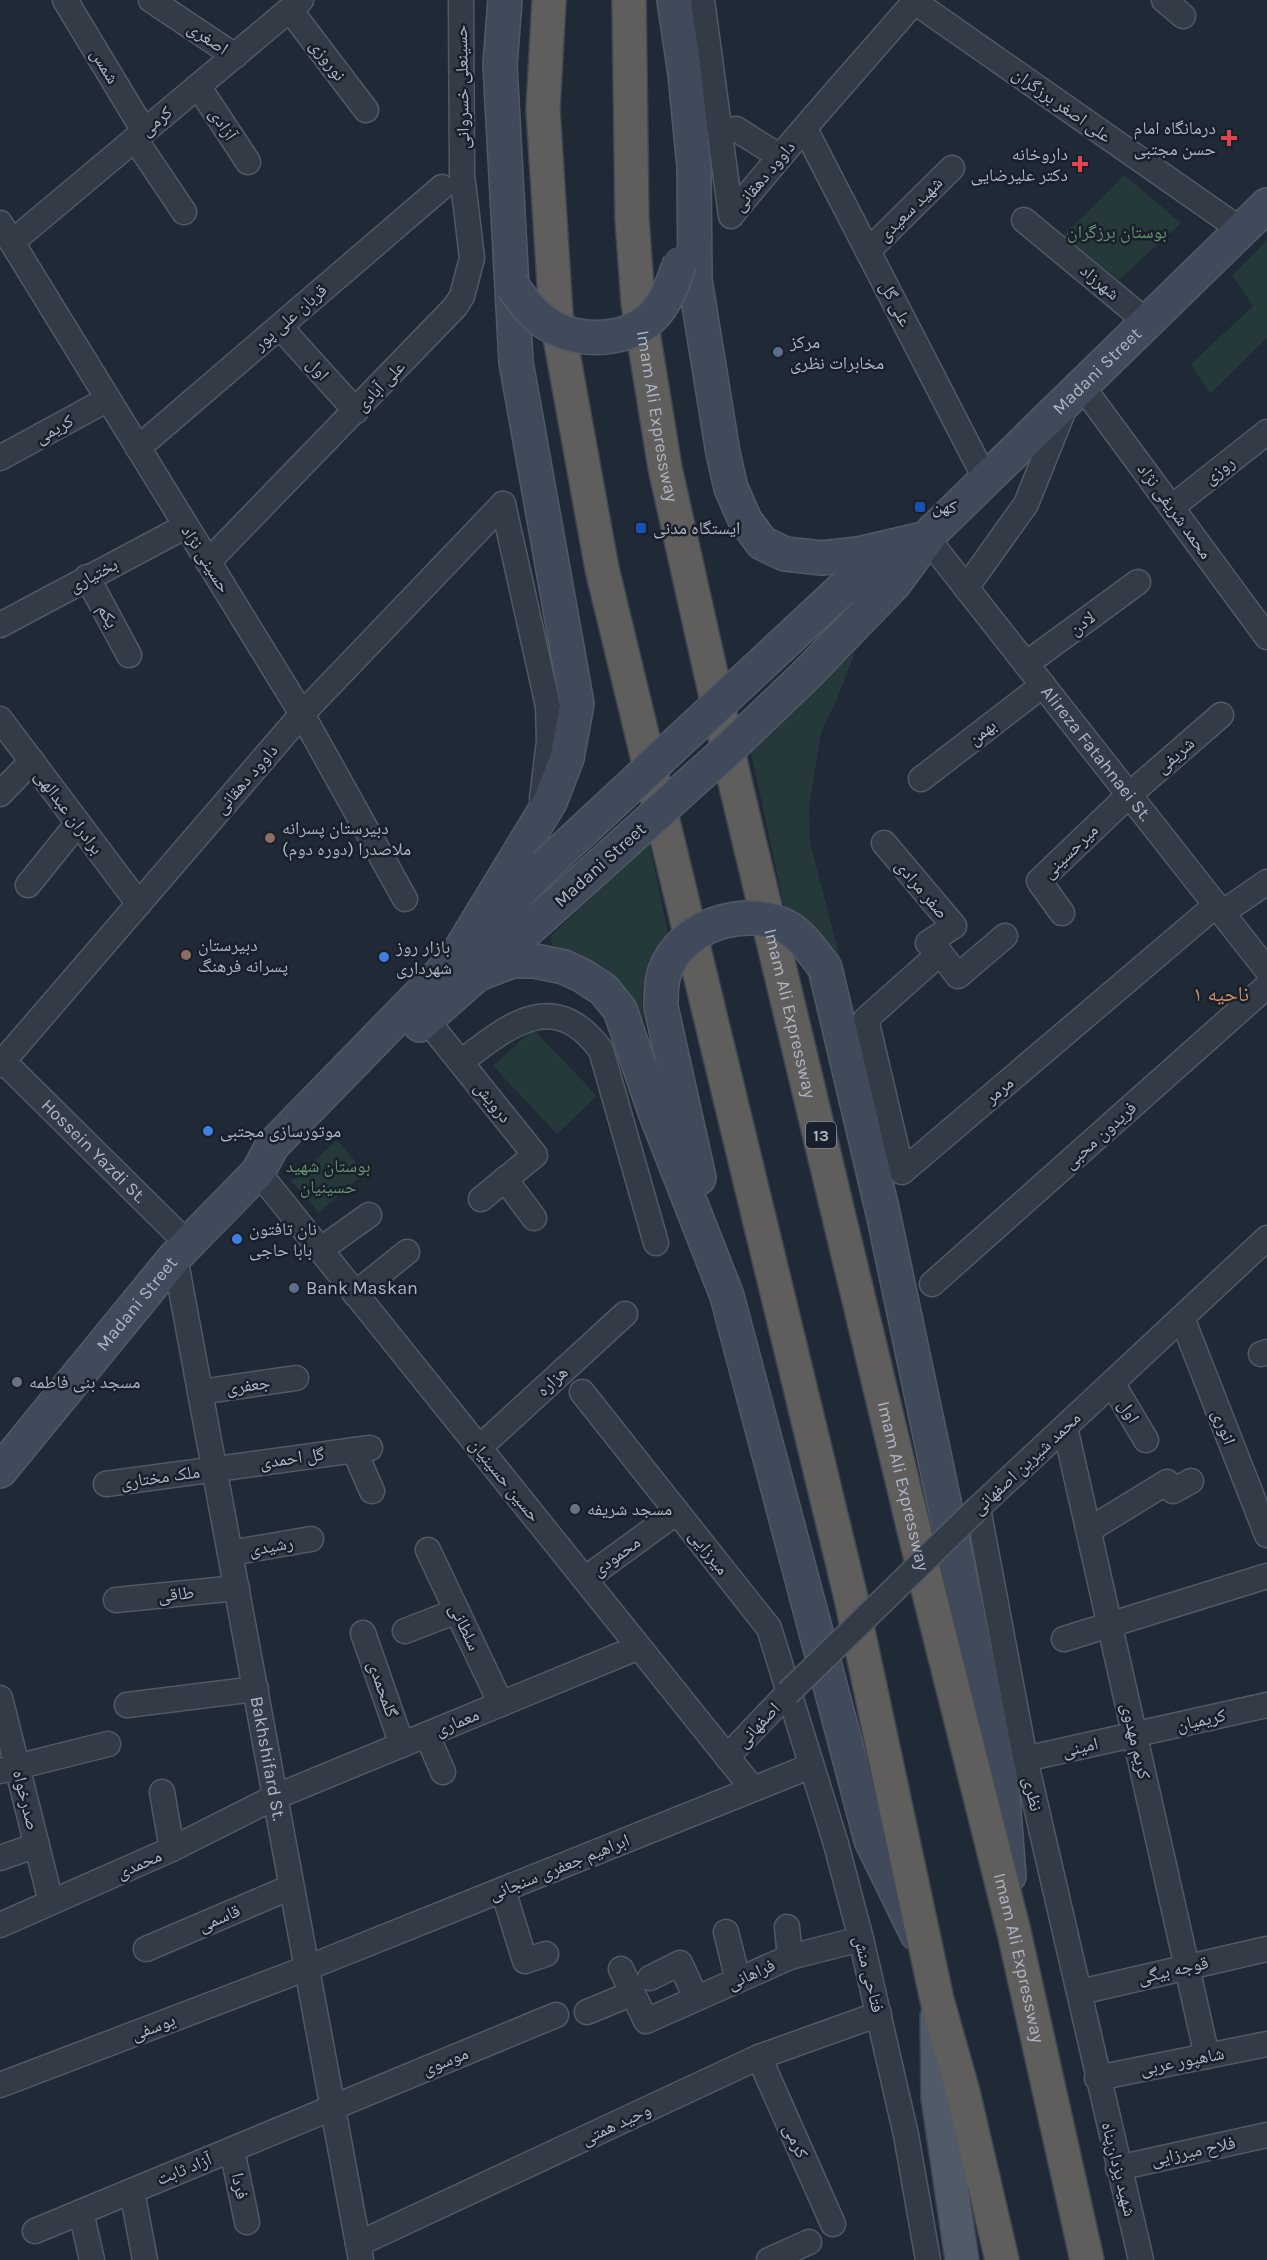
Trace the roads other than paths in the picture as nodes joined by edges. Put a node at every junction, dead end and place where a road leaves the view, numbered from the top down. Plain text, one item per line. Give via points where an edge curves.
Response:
1 (65, 0) edge
2 (151, 0) edge
3 (461, 0) edge
4 (505, 0) edge
5 (549, 0) edge
6 (629, 0) edge
7 (674, 0) edge
8 (702, 0) edge
9 (914, 0) edge
10 (1164, 0) edge
11 (296, 5) edge
12 (1183, 16) dead end
13 (235, 56) junction
14 (198, 86) junction
15 (366, 110) dead end
16 (736, 129) dead end
17 (805, 129) junction
18 (140, 135) junction
19 (779, 156) junction
20 (248, 162) dead end
21 (952, 168) dead end
22 (462, 174) joint
23 (442, 187) dead end
24 (1267, 205) edge
25 (184, 212) dead end
26 (1024, 220) dead end
27 (1241, 230) junction
28 (6, 233) edge
29 (868, 251) junction
30 (512, 286) junction
31 (1147, 322) junction
32 (280, 327) junction
33 (1076, 392) junction
34 (108, 399) junction
35 (356, 411) junction
36 (1267, 432) edge
37 (138, 448) junction
38 (0, 458) edge
39 (986, 480) junction
40 (1172, 507) junction
41 (186, 526) junction
42 (927, 538) junction
43 (208, 562) junction
44 (87, 577) junction
45 (1138, 582) dead end
46 (966, 588) junction
47 (0, 625) edge
48 (1267, 637) edge
49 (129, 655) dead end
50 (1026, 664) junction
51 (1043, 685) junction
52 (302, 714) junction
53 (1221, 715) dead end
54 (0, 719) edge
55 (32, 761) junction
56 (921, 779) dead end
57 (0, 794) edge
58 (1129, 795) junction
59 (540, 819) junction
60 (78, 823) junction
61 (884, 843) dead end
62 (1267, 882) edge
63 (28, 885) dead end
64 (405, 899) dead end
65 (139, 904) junction
66 (1219, 909) junction
67 (1062, 913) dead end
68 (1005, 936) dead end
69 (940, 953) junction
70 (463, 969) junction
71 (1267, 970) edge
72 (1267, 986) edge
73 (419, 1010) junction
74 (1, 1061) edge
75 (461, 1062) junction
76 (258, 1172) junction
77 (505, 1179) junction
78 (481, 1199) dead end
79 (369, 1215) dead end
80 (534, 1218) dead end
81 (1267, 1238) edge
82 (656, 1243) dead end
83 (182, 1250) junction
84 (320, 1250) junction
85 (407, 1252) dead end
86 (932, 1284) dead end
87 (355, 1294) junction
88 (727, 1296) junction
89 (624, 1314) dead end
90 (1182, 1318) junction
91 (296, 1378) dead end
92 (1112, 1383) junction
93 (200, 1392) junction
94 (582, 1392) dead end
95 (1065, 1427) junction
96 (1146, 1440) dead end
97 (479, 1448) junction
98 (214, 1469) junction
99 (0, 1471) edge
100 (1191, 1481) dead end
101 (106, 1484) dead end
102 (372, 1491) dead end
103 (978, 1508) junction
104 (677, 1512) junction
105 (1089, 1530) junction
106 (1267, 1535) edge
107 (311, 1539) dead end
108 (428, 1550) dead end
109 (230, 1553) junction
110 (1267, 1576) edge
111 (585, 1579) junction
112 (237, 1588) junction
113 (116, 1600) dead end
114 (457, 1611) junction
115 (1110, 1623) junction
116 (769, 1628) joint
117 (405, 1631) dead end
118 (363, 1633) dead end
119 (1064, 1639) dead end
120 (639, 1647) junction
121 (255, 1689) junction
122 (788, 1692) junction
123 (0, 1701) edge
124 (501, 1704) junction
125 (127, 1705) dead end
126 (1267, 1705) edge
127 (427, 1734) junction
128 (1135, 1735) junction
129 (108, 1744) dead end
130 (402, 1745) junction
131 (727, 1757) junction
132 (1025, 1759) junction
133 (811, 1766) junction
134 (8, 1768) edge
135 (442, 1772) dead end
136 (753, 1789) junction
137 (162, 1792) dead end
138 (275, 1797) junction
139 (37, 1845) junction
140 (172, 1849) junction
141 (0, 1858) edge
142 (291, 1887) junction
143 (503, 1890) junction
144 (51, 1902) junction
145 (0, 1925) edge
146 (787, 1927) dead end
147 (726, 1932) dead end
148 (1014, 1932) junction
149 (861, 1939) junction
150 (146, 1949) dead end
151 (1267, 1949) edge
152 (546, 1954) dead end
153 (790, 1957) junction
154 (928, 1958) junction
155 (1188, 1967) junction
156 (307, 1968) junction
157 (621, 1969) dead end
158 (738, 1980) junction
159 (642, 1986) junction
160 (1080, 1992) junction
161 (696, 1998) junction
162 (938, 2001) junction
163 (587, 2012) dead end
164 (879, 2014) junction
165 (556, 2015) dead end
166 (1267, 2044) edge
167 (1207, 2056) junction
168 (759, 2057) junction
169 (1097, 2078) junction
170 (0, 2085) edge
171 (333, 2108) junction
172 (1267, 2135) edge
173 (232, 2150) junction
174 (1118, 2168) junction
175 (132, 2191) junction
176 (81, 2212) junction
177 (1077, 2214) junction
178 (247, 2222) dead end
179 (833, 2224) dead end
180 (35, 2231) dead end
181 (809, 2242) dead end
182 (360, 2252) edge
183 (92, 2260) edge
184 (145, 2260) edge
185 (769, 2260) edge
186 (928, 2260) edge
187 (962, 2260) edge
188 (1002, 2260) edge
189 (1087, 2260) edge
190 (1095, 2260) edge
191 (1141, 2260) edge

1 - 18 street, شمس
2 - 13 street, اصغری
3 - 22 street, حسینعلی خسروانی
4 - 30 main road via 500,65
5 - 154 highway via 543,109 556,315 602,569 851,1598
6 - 148 highway, Imam Ali Expressway / 13 via 632,219 638,302 665,468 736,786
7 - 30 main road, bridge via 669,126 681,234 680,263 669,294 653,316 629,332 596,338 564,333 539,318
7 - 42 main road via 694,167 695,280 727,470 745,520 762,543 785,554 822,558
8 - 19 street, داوود دهقانی via 731,216
9 - 17 street, داوود دهقانی
9 - 27 street, علی اصغر برزگران
10 - 12 street
11 - 13 street, کرمی
11 - 15 street, نوروزی
13 - 14 street, کرمی
14 - 18 street, کرمی
14 - 20 street, آزادی
16 - 19 street
17 - 19 street, داوود دهقانی
17 - 29 street, علی گل
18 - 25 street, شمس
18 - 28 street, کرمی
21 - 29 street, شهید سعیدی
22 - 35 street, علی آبادی via 472,258 462,296
23 - 32 street, قربان علی پور
24 - 27 main road, Madani Street
26 - 31 street, شهرزاد
27 - 31 main road, Madani Street
28 - 34 street, حسینی نژاد
29 - 39 street, علی گل
30 - 59 main road via 516,362 577,704 567,758
31 - 33 main road, Madani Street
32 - 35 street, اول
32 - 37 street, قربان علی پور
33 - 39 main road, Madani Street
33 - 40 street, محمد شریفی نژاد
33 - 46 street via 1026,504
34 - 37 street, حسینی نژاد
34 - 38 street, کریمی
35 - 43 street, علی آبادی
36 - 40 street, روزی
37 - 41 street, حسینی نژاد
39 - 42 main road, Madani Street
40 - 48 street, محمد شریفی نژاد
41 - 43 street, حسینی نژاد
41 - 44 street, بختیاری
42 - 46 street, Alireza Fatahnaei St.
42 - 70 main road, Madani Street, bridge via 894,584 735,743 567,895
42 - 70 main road, Madani Street, bridge via 889,555 841,590 546,865
43 - 52 street, حسینی نژاد
44 - 47 street, بختیاری
44 - 49 street, یکم
45 - 50 street, لادن
46 - 50 street, Alireza Fatahnaei St.
50 - 51 street, Alireza Fatahnaei St.
51 - 56 street, بهمن
51 - 58 street, Alireza Fatahnaei St.
52 - 59 street, داوود دهقانی via 503,504 548,706 549,741
52 - 64 street, حسینی نژاد
52 - 65 street, داوود دهقانی
53 - 58 street, شریفی
54 - 55 street, برادران عبدالهی
55 - 57 street
55 - 60 street, برادران عبدالهی
58 - 66 street, Alireza Fatahnaei St.
58 - 67 street, میرحسینی via 1039,881
59 - 70 main road
60 - 63 street
60 - 65 street, برادران عبدالهی
61 - 69 street, صفر مرادی via 954,926 928,944
62 - 66 street
65 - 74 street, داوود دهقانی
66 - 69 street, مرمر via 902,1172 866,1019
66 - 71 street, Alireza Fatahnaei St.
68 - 69 street via 958,976
70 - 73 main road, Madani Street
70 - 88 main road via 535,961 564,967 604,990 620,1010
72 - 86 street, فریدون محبی
73 - 75 street, درویش
73 - 76 main road, Madani Street via 285,1163
74 - 83 street, Hossein Yazdi St.
75 - 77 street, درویش via 535,1155
75 - 82 street via 503,1030 535,1016 572,1021 589,1034 601,1050
76 - 83 main road, Madani Street
76 - 84 street, حسین حسینیان
77 - 78 street, درویش
77 - 80 street
79 - 84 street
81 - 90 street, محمد شیرین اصفهانی
83 - 93 street, Bakhshifard St.
83 - 99 main road, Madani Street
84 - 87 street, حسین حسینیان
85 - 87 street
87 - 97 street, حسین حسینیان
88 - 148 main road, bridge via 661,1007 662,978 679,947 699,930 737,920 763,919 787,927 806,943 825,968 883,1213 1002,1786
88 - 154 main road via 871,1840
89 - 97 street, هزاره
90 - 92 street, محمد شیرین اصفهانی
90 - 106 street, انوری
91 - 93 street, جعفری
92 - 95 street, محمد شیرین اصفهانی
92 - 96 street, اول
93 - 98 street, Bakhshifard St.
94 - 104 street, میرزایی
95 - 103 street, محمد شیرین اصفهانی
95 - 105 street, کریم مهدوی
97 - 111 street, حسین حسینیان
98 - 101 street, ملک مختاری
98 - 102 street, گل احمدی via 362,1449
98 - 109 street, Bakhshifard St.
100 - 105 street via 1173,1491 1167,1482
103 - 122 street, محمد شیرین اصفهانی, bridge
103 - 132 street, نظری
104 - 111 street, محمودی
104 - 116 street, میرزایی
105 - 115 street, کریم مهدوی
107 - 109 street, رشیدی
108 - 114 street, سلطانی
109 - 112 street, Bakhshifard St.
110 - 115 street
111 - 120 street, حسین حسینیان
112 - 113 street, طاقی
112 - 121 street, Bakhshifard St.
114 - 117 street
114 - 124 street, سلطانی
115 - 119 street
115 - 128 street, کریم مهدوی
116 - 122 street, فتاحی منش
118 - 130 street, گلمحمدی
120 - 124 street, معماری
120 - 131 street, حسین حسینیان
121 - 125 street
121 - 138 street, Bakhshifard St.
122 - 131 street, اصفهانی
122 - 133 street, فتاحی منش
123 - 134 street, صدرخواه
124 - 127 street, معماری
126 - 128 street, کریمیان
127 - 130 street, معماری
127 - 135 street
128 - 132 street, امینی
128 - 155 street, کریم مهدوی
129 - 134 street
130 - 138 street, معماری
131 - 136 street, حسین حسینیان
132 - 160 street, نظری
133 - 136 street, ابراهیم جعفری سنجانی
133 - 149 street, فتاحی منش
134 - 139 street, صدرخواه
136 - 143 street, ابراهیم جعفری سنجانی
137 - 140 street
138 - 140 street, محمدی
138 - 142 street, Bakhshifard St.
139 - 141 street
139 - 144 street, صدرخواه
140 - 144 street, محمدی
142 - 150 street, قاسمی
142 - 156 street, Bakhshifard St.
143 - 152 street via 525,1961
143 - 156 street, ابراهیم جعفری سنجانی
144 - 145 street, محمدی
146 - 153 street
147 - 158 street
148 - 177 highway, Imam Ali Expressway / 13
149 - 153 street, فراهانی
149 - 164 street, فتاحی منش
151 - 155 street, قوجه بیگی
153 - 158 street, فراهانی
154 - 162 highway
155 - 160 street, قوجه بیگی
155 - 167 street, کریم مهدوی
156 - 170 street, یوسفی
156 - 171 street, Bakhshifard St.
157 - 159 street
158 - 161 street, فراهانی
159 - 161 street via 680,1963
159 - 161 street, فراهانی via 646,2021
159 - 163 street
160 - 169 street, نظری
162 - 187 main road via 938,2098
162 - 188 highway
164 - 168 street, وحید همتی
164 - 186 street, فتاحی منش
165 - 171 street, موسوی
166 - 167 street, شاهپور عربی
167 - 169 street, شاهپور عربی
168 - 179 street, کرمی
168 - 182 street, وحید همتی
169 - 174 street, شهید یزدان‌پناه
171 - 173 street, آزاد ثابت
171 - 182 street, Bakhshifard St.
172 - 174 street, فلاح میرزایی
173 - 175 street, آزاد ثابت
173 - 178 street, فردا
174 - 191 street, شهید یزدان‌پناه
175 - 176 street, آزاد ثابت
175 - 184 street
176 - 180 street, آزاد ثابت
176 - 183 street
177 - 189 highway, Imam Ali Expressway / 13
177 - 190 main road
181 - 185 street

